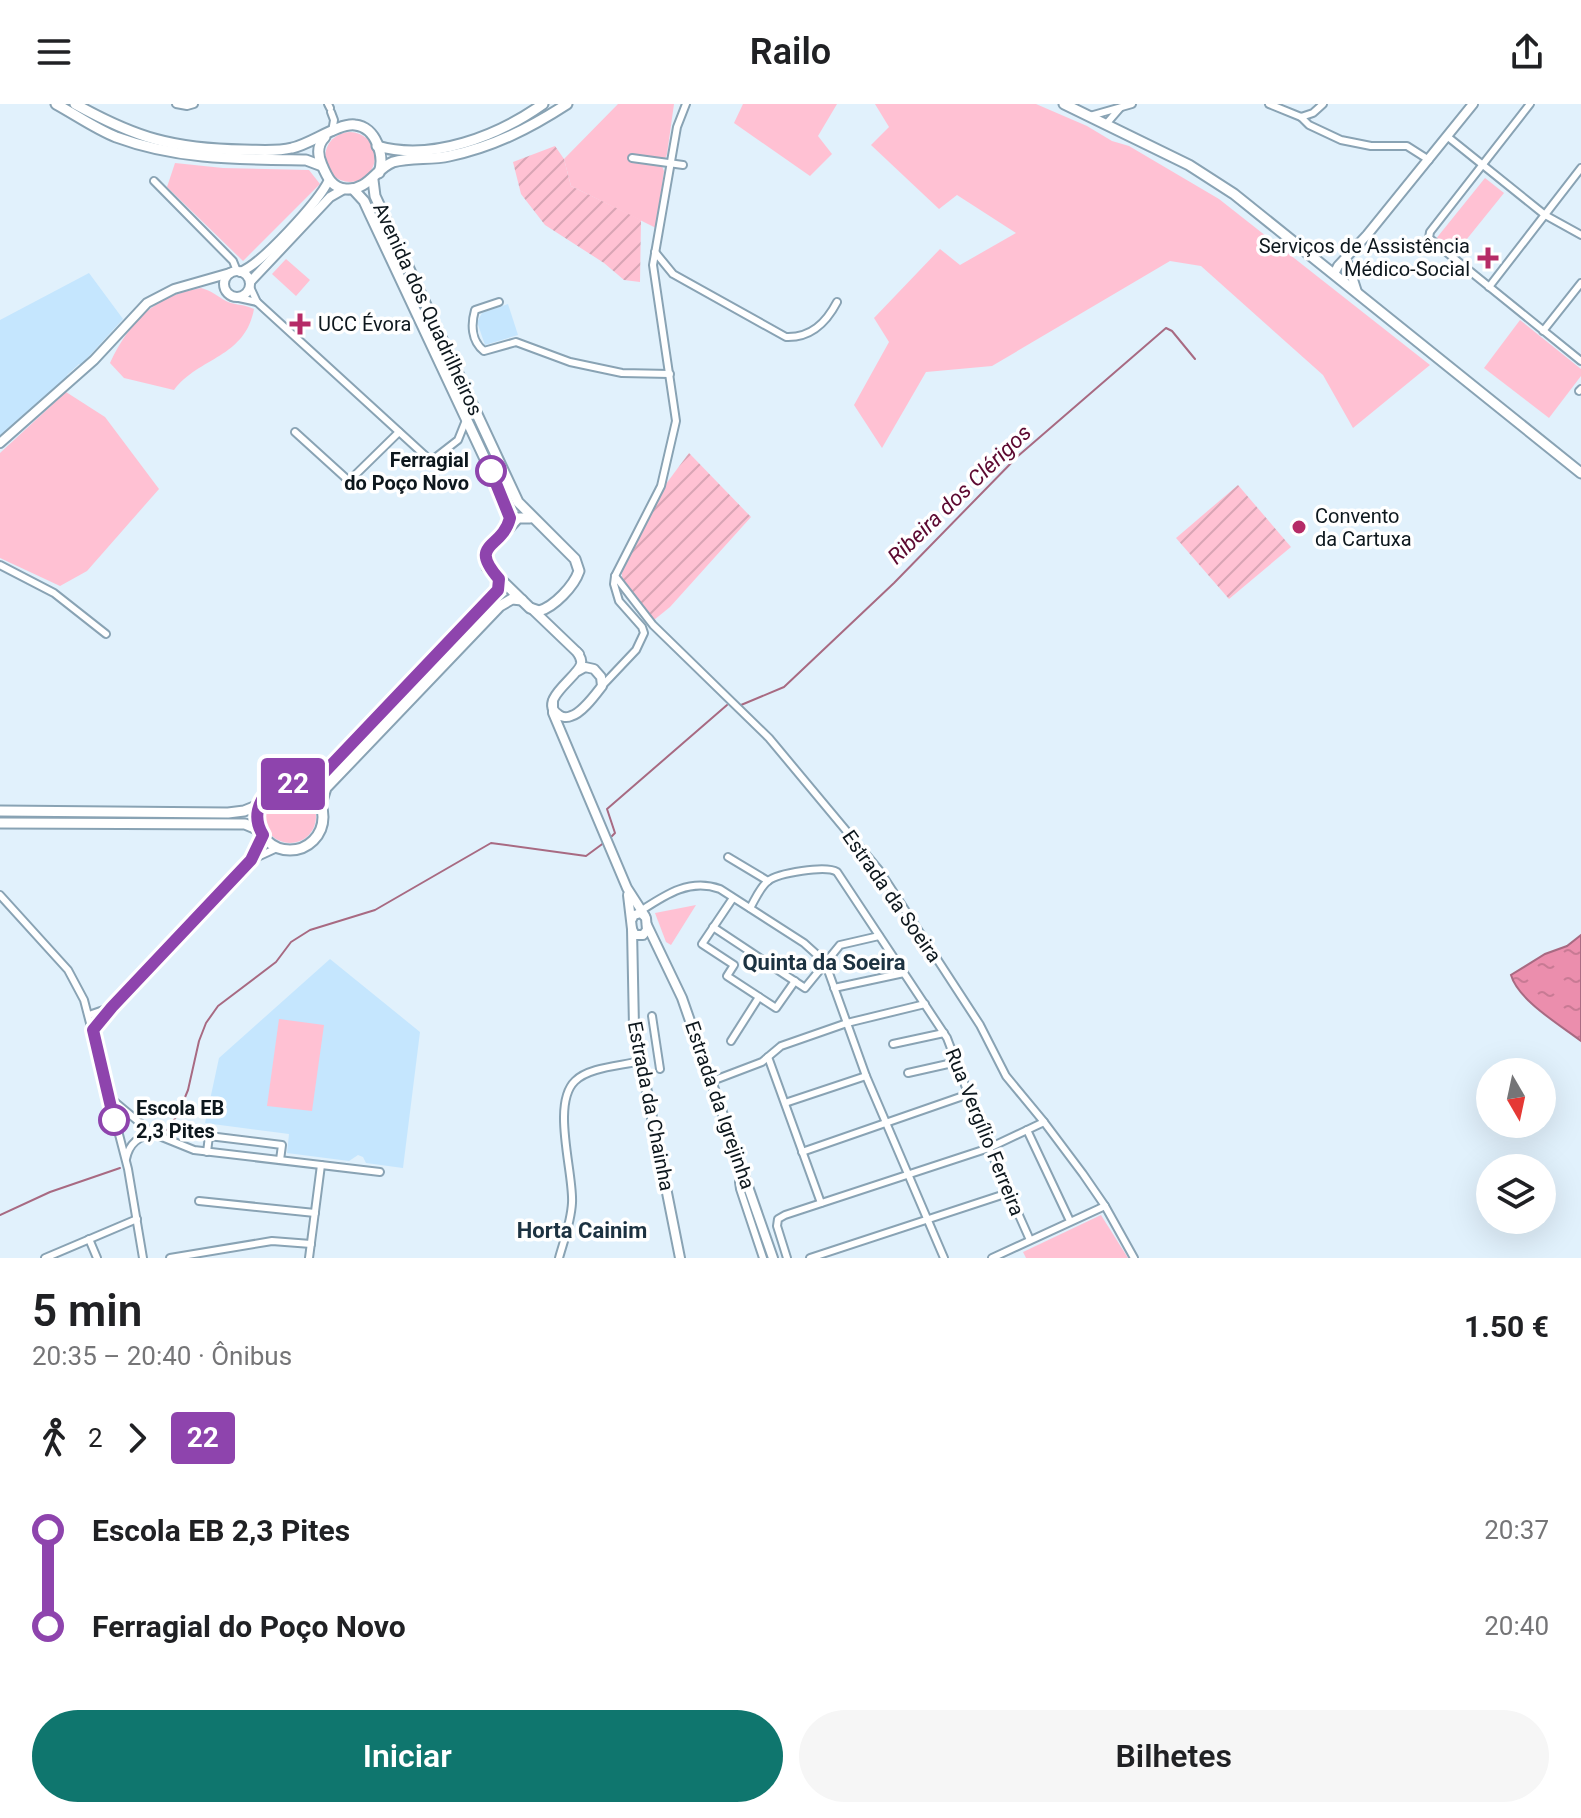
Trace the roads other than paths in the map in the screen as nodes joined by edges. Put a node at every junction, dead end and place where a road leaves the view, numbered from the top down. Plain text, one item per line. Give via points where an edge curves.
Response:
1 (56, 104) edge
2 (75, 104) edge
3 (176, 104) edge
4 (194, 104) edge
5 (543, 104) edge
6 (564, 104) edge
7 (686, 104) edge
8 (1064, 104) edge
9 (1132, 104) edge
10 (1269, 104) edge
11 (1323, 104) edge
12 (1473, 104) edge
13 (1530, 104) edge
14 (330, 108) edge
15 (1120, 108) junction
16 (1090, 116) junction
17 (1301, 117) junction
18 (1107, 123) junction
19 (330, 133) junction
20 (1448, 137) junction
21 (377, 146) junction
22 (632, 158) dead end
23 (1429, 160) junction
24 (669, 163) junction
25 (1483, 164) junction
26 (683, 165) dead end
27 (322, 166) junction
28 (1581, 168) edge
29 (376, 176) junction
30 (329, 180) junction
31 (154, 181) dead end
32 (348, 189) junction
33 (1545, 215) junction
34 (1581, 235) edge
35 (655, 252) junction
36 (1318, 261) junction
37 (1347, 261) junction
38 (236, 272) junction
39 (673, 274) junction
40 (1334, 274) junction
41 (200, 281) junction
42 (1581, 283) edge
43 (250, 285) junction
44 (1489, 287) junction
45 (656, 289) junction
46 (226, 291) junction
47 (1357, 293) junction
48 (239, 298) junction
49 (257, 302) junction
50 (499, 302) dead end
51 (837, 302) dead end
52 (1543, 331) junction
53 (1581, 361) edge
54 (670, 374) junction
55 (466, 419) junction
56 (295, 432) dead end
57 (399, 432) junction
58 (458, 440) junction
59 (477, 442) junction
60 (0, 443) edge
61 (1580, 471) edge
62 (533, 520) junction
63 (507, 529) junction
64 (0, 565) edge
65 (492, 571) junction
66 (615, 576) junction
67 (552, 604) junction
68 (527, 605) junction
69 (552, 628) junction
70 (106, 634) dead end
71 (577, 652) junction
72 (596, 670) junction
73 (617, 670) junction
74 (576, 672) junction
75 (598, 690) junction
76 (553, 701) junction
77 (576, 714) junction
78 (564, 736) junction
79 (303, 786) junction
80 (321, 804) junction
81 (259, 805) junction
82 (0, 811) edge
83 (0, 823) edge
84 (261, 833) junction
85 (277, 848) junction
86 (728, 857) dead end
87 (251, 860) junction
88 (768, 881) junction
89 (0, 895) edge
90 (733, 898) junction
91 (750, 908) junction
92 (639, 919) junction
93 (713, 927) junction
94 (642, 936) junction
95 (879, 936) junction
96 (634, 953) junction
97 (661, 954) junction
98 (825, 962) junction
99 (904, 973) junction
100 (795, 981) junction
101 (834, 988) junction
102 (759, 997) junction
103 (925, 1004) junction
104 (112, 1007) junction
105 (89, 1015) junction
106 (652, 1016) dead end
107 (847, 1023) junction
108 (93, 1030) junction
109 (944, 1033) junction
110 (731, 1041) dead end
111 (655, 1044) junction
112 (893, 1044) dead end
113 (638, 1047) junction
114 (768, 1057) junction
115 (640, 1061) junction
116 (957, 1062) junction
117 (660, 1069) dead end
118 (908, 1073) dead end
119 (866, 1076) junction
120 (712, 1081) junction
121 (969, 1094) junction
122 (109, 1097) junction
123 (785, 1103) junction
124 (886, 1122) junction
125 (1044, 1122) junction
126 (1027, 1130) junction
127 (157, 1136) junction
128 (989, 1148) junction
129 (207, 1152) junction
130 (802, 1152) junction
131 (280, 1160) junction
132 (126, 1161) junction
133 (321, 1165) junction
134 (380, 1172) dead end
135 (744, 1172) junction
136 (910, 1175) junction
137 (1008, 1193) junction
138 (199, 1201) dead end
139 (821, 1203) junction
140 (1105, 1206) junction
141 (315, 1213) junction
142 (137, 1219) junction
143 (929, 1220) junction
144 (1070, 1221) junction
145 (89, 1239) junction
146 (1030, 1240) junction
147 (311, 1244) junction
148 (1011, 1249) junction
149 (995, 1257) edge
150 (45, 1258) edge
151 (97, 1258) edge
152 (143, 1258) edge
153 (172, 1258) edge
154 (309, 1258) edge
155 (559, 1258) edge
156 (680, 1258) edge
157 (763, 1258) edge
158 (773, 1258) edge
159 (787, 1258) edge
160 (810, 1258) edge
161 (944, 1258) edge
162 (1015, 1258) edge
163 (1134, 1258) edge

1 - 27 main road via 113,136 162,152 306,160
2 - 19 main road via 117,127 164,143 205,149 279,151
3 - 4 street
5 - 21 main road via 505,127 459,143 414,150
6 - 29 main road via 494,144 396,162
7 - 24 street
8 - 16 main road
9 - 15 street
10 - 17 street
11 - 17 street
12 - 20 street
13 - 25 street
14 - 19 street
15 - 16 street
15 - 18 street
16 - 18 main road
17 - 23 street via 1341,140 1407,146
18 - 36 main road via 1234,194
19 - 21 main road via 356,124
19 - 27 main road via 318,149
20 - 23 street
20 - 25 street
21 - 29 main road via 382,155
22 - 24 street
23 - 37 street
24 - 26 street
24 - 35 street
25 - 33 street
25 - 44 street via 1429,238
27 - 30 main road
28 - 33 street
29 - 32 main road
29 - 62 main road, Avenida dos Quadrilheiros via 375,196 518,502
30 - 32 main road
30 - 38 street via 261,260
31 - 38 street via 233,261
32 - 43 street via 330,197
32 - 55 main road, Avenida dos Quadrilheiros via 364,201
33 - 34 street
33 - 44 street
35 - 39 street
35 - 45 street
36 - 37 street
36 - 40 main road
37 - 40 street via 1344,270
37 - 47 street
38 - 41 street
38 - 43 street via 248,277
38 - 46 street via 224,281
39 - 45 street
39 - 51 street via 786,337 813,331
40 - 47 main road
41 - 46 street
41 - 60 street via 147,303 94,360
42 - 52 street
43 - 48 street
43 - 49 street
44 - 52 street
45 - 54 street
46 - 48 street
47 - 61 main road
48 - 49 street
49 - 57 street
50 - 54 street via 475,310 471,324 484,351 516,342 570,362 622,373
52 - 53 street
54 - 66 street via 676,421 672,449 661,486
55 - 58 street
55 - 59 main road, Avenida dos Quadrilheiros
56 - 57 street via 349,481
57 - 58 street via 431,461
58 - 59 street
59 - 63 main road, Avenida dos Quadrilheiros via 509,510
62 - 63 main road via 522,516
62 - 67 main road via 579,568 576,579
63 - 65 main road via 486,553
64 - 70 street via 54,593
65 - 68 main road
65 - 79 main road via 500,582 496,593 329,769
66 - 73 street via 619,601 644,633
66 - 125 street, Estrada da Soeira via 653,625 769,738 879,870 980,1025 1006,1076
67 - 68 main road via 541,611
67 - 69 street via 547,619
68 - 69 street
68 - 80 main road via 512,599 498,608 326,788
69 - 71 street
71 - 72 street
71 - 74 street via 581,663
72 - 73 street via 608,675
72 - 74 street via 585,667
72 - 75 street via 602,681
73 - 75 street
74 - 76 street
75 - 77 street
76 - 77 street via 560,716
76 - 78 street
77 - 78 street via 565,725
78 - 92 street
79 - 80 main road
79 - 81 main road via 277,786
80 - 85 main road via 324,817 314,841 290,851
81 - 82 main road via 228,813
81 - 84 main road
83 - 84 main road via 245,824
84 - 85 main road
84 - 87 street
85 - 87 street
86 - 88 street
87 - 104 street
88 - 91 street
88 - 95 street, Rua Vergílio Ferreira via 831,868
89 - 105 street via 68,970
90 - 91 street
90 - 92 street via 707,884 693,884
90 - 93 street
91 - 98 street
92 - 94 street via 635,935
92 - 96 street, Estrada da Chainha
92 - 97 street, Estrada da Igrejinha
93 - 100 street
93 - 102 street via 702,944 734,965 727,976
94 - 96 street
94 - 97 street
95 - 98 street via 840,945
95 - 99 street, Rua Vergílio Ferreira
96 - 113 street, Estrada da Chainha
97 - 120 street, Estrada da Igrejinha
98 - 100 street via 805,988
98 - 101 street
99 - 101 street
99 - 103 street, Rua Vergílio Ferreira
100 - 102 street via 776,1008
101 - 107 street
102 - 110 street
103 - 107 street
103 - 109 street, Rua Vergílio Ferreira
104 - 105 street
104 - 108 street
105 - 108 street
106 - 111 street
107 - 114 street via 781,1046
107 - 119 street
108 - 122 street
109 - 112 street
109 - 116 street, Rua Vergílio Ferreira
111 - 113 street
111 - 117 street
113 - 115 street, Estrada da Chainha
114 - 120 street
114 - 123 street
115 - 155 street via 587,1073 568,1091 565,1144 573,1200
115 - 156 street, Estrada da Chainha
116 - 118 street
116 - 121 street, Rua Vergílio Ferreira
119 - 123 street
119 - 124 street
120 - 135 street, Estrada da Igrejinha
121 - 124 street
121 - 128 street, Rua Vergílio Ferreira
122 - 127 street
122 - 132 street
123 - 130 street
124 - 130 street
124 - 136 street
125 - 126 street
125 - 140 street, Estrada da Soeira
126 - 128 street
126 - 144 street
127 - 129 street
127 - 132 street via 137,1140
128 - 136 street
128 - 137 street, Rua Vergílio Ferreira
129 - 131 street
129 - 131 street via 209,1136 282,1145
130 - 139 street
131 - 133 street
132 - 142 street
133 - 134 street
133 - 141 street
135 - 157 street via 740,1189
135 - 158 street, Estrada da Igrejinha
136 - 139 street
136 - 143 street
137 - 143 street
137 - 146 street, Rua Vergílio Ferreira
138 - 141 street
139 - 159 street via 778,1219
140 - 144 street
140 - 163 street, Estrada da Soeira
141 - 147 street
142 - 145 street
142 - 152 street
143 - 160 street
143 - 161 street
144 - 146 street
145 - 150 street
145 - 151 street
146 - 148 street
147 - 153 street via 272,1241
147 - 154 street
148 - 149 street
148 - 162 street

